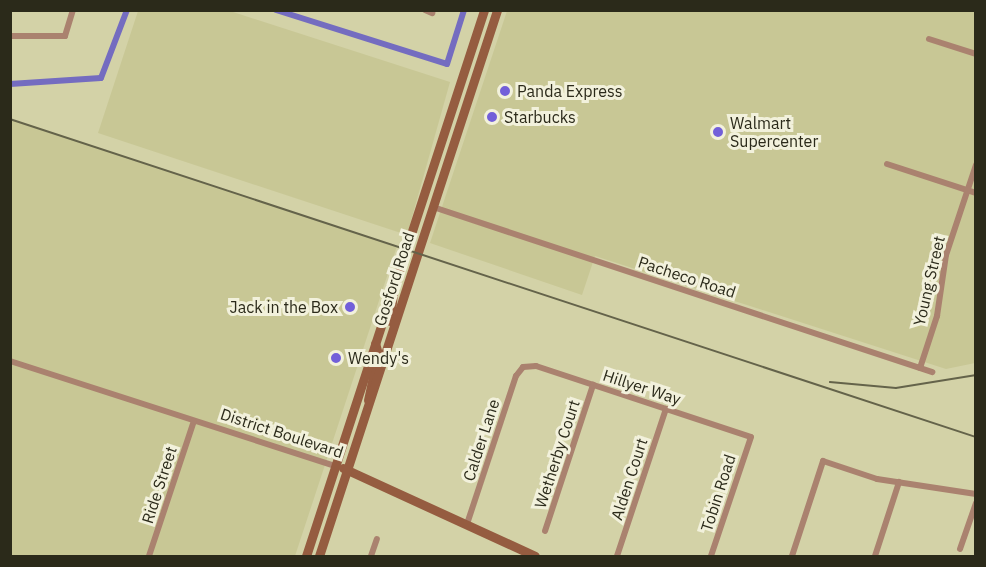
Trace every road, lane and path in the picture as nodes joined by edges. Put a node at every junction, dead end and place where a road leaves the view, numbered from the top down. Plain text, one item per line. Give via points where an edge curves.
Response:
1 (74, 10) edge
2 (484, 10) edge
3 (497, 10) edge
4 (10, 36) edge
5 (929, 39) dead end
6 (975, 54) edge
7 (438, 152) junction
8 (887, 164) dead end
9 (975, 165) edge
10 (968, 190) junction
11 (975, 193) edge
12 (422, 200) junction
13 (433, 207) junction
14 (420, 249) junction
15 (393, 288) junction
16 (375, 343) junction
17 (388, 345) junction
18 (10, 361) edge
19 (523, 367) joint
20 (920, 368) junction
21 (932, 372) dead end
22 (593, 385) junction
23 (369, 405) junction
24 (666, 409) junction
25 (194, 421) junction
26 (751, 437) joint
27 (335, 466) junction
28 (347, 470) junction
29 (899, 482) junction
30 (975, 494) edge
31 (975, 503) edge
32 (467, 524) junction
33 (545, 531) dead end
34 (376, 539) dead end
35 (960, 549) dead end
36 (149, 556) edge
37 (306, 556) edge
38 (319, 556) edge
39 (371, 556) edge
40 (535, 556) edge
41 (617, 556) edge
42 (711, 556) edge
43 (792, 556) edge
44 (875, 556) edge

1 - 4 street via 65,36
2 - 7 main road, Gosford Road
3 - 13 main road, Gosford Road
5 - 6 street
7 - 12 main road, Gosford Road
7 - 13 main road
8 - 10 street
9 - 10 street, Young Street
10 - 11 street
10 - 20 street, Young Street
12 - 14 main road
12 - 15 main road, Gosford Road
13 - 14 main road, Gosford Road
13 - 20 street, Pacheco Road
14 - 17 main road, Gosford Road
15 - 16 main road, Gosford Road
15 - 17 main road via 396,302 384,339
16 - 23 main road via 378,354 367,388
16 - 27 main road, Gosford Road
17 - 23 main road, Gosford Road
18 - 25 street, District Boulevard
19 - 22 street, Hillyer Way
19 - 32 street, Calder Lane
20 - 21 street, Pacheco Road
22 - 24 street, Hillyer Way
22 - 33 street, Wetherby Court
23 - 28 main road, Gosford Road
24 - 26 street, Hillyer Way
24 - 41 street, Alden Court
25 - 27 street, District Boulevard
25 - 36 street, Ride Street
26 - 42 street, Tobin Road
27 - 28 main road, District Boulevard
27 - 37 main road, Gosford Road
28 - 32 main road, District Boulevard
28 - 38 main road, Gosford Road
29 - 30 street
29 - 43 street via 823,461
29 - 44 street
31 - 35 street
32 - 40 main road, District Boulevard
34 - 39 street

